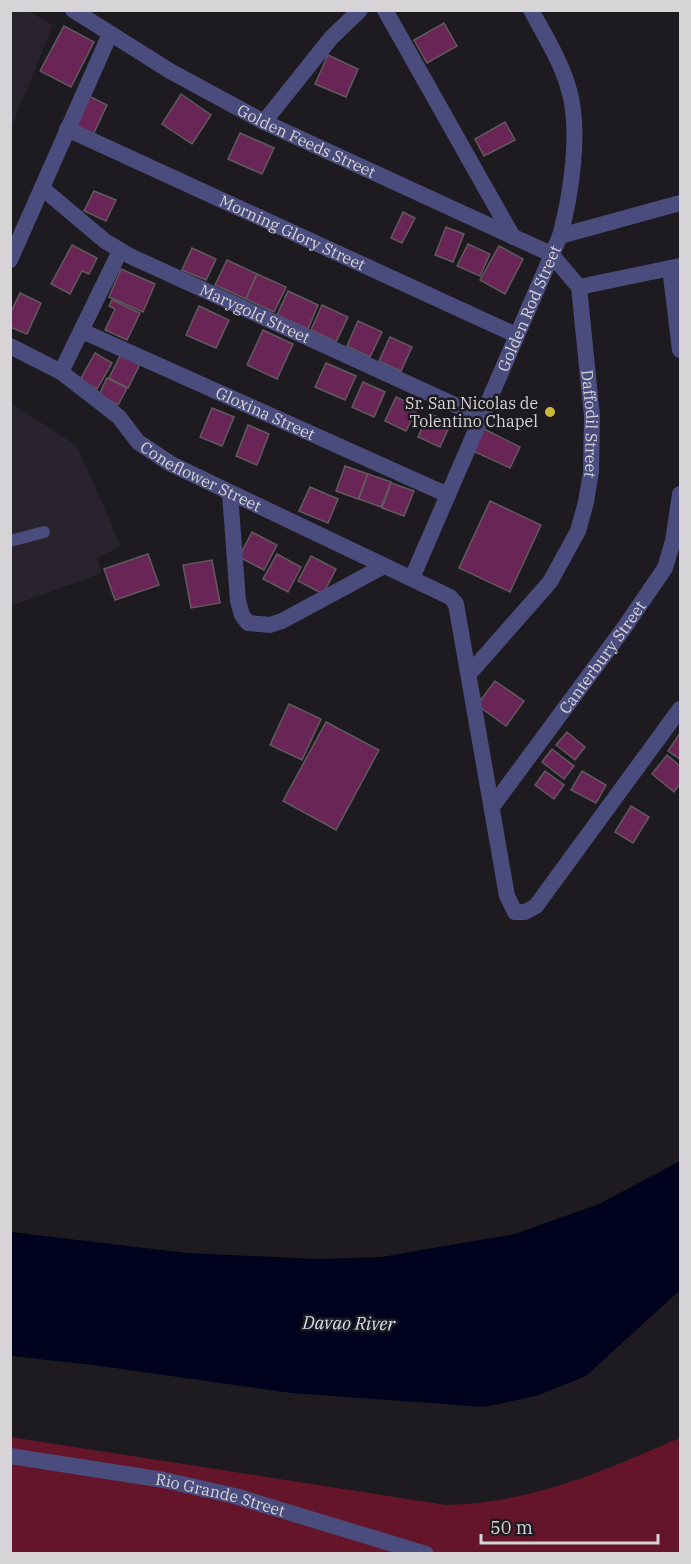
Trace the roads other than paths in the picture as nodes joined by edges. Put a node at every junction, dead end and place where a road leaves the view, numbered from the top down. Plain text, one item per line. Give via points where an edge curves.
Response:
1 (73, 10) edge
2 (360, 10) edge
3 (385, 10) edge
4 (531, 10) edge
5 (110, 34) junction
6 (264, 122) junction
7 (67, 129) junction
8 (42, 188) junction
9 (681, 203) edge
10 (560, 236) junction
11 (513, 237) junction
12 (120, 251) junction
13 (551, 254) junction
14 (10, 261) edge
15 (675, 267) edge
16 (579, 287) junction
17 (82, 331) junction
18 (516, 335) junction
19 (10, 346) edge
20 (681, 350) edge
21 (61, 372) junction
22 (481, 417) junction
23 (230, 494) junction
24 (681, 494) edge
25 (448, 495) junction
26 (44, 532) dead end
27 (10, 541) edge
28 (384, 566) junction
29 (412, 578) junction
30 (469, 675) junction
31 (681, 709) edge
32 (492, 807) junction
33 (10, 1456) edge
34 (426, 1554) edge

1 - 5 street, Golden Feeds Street
2 - 6 street via 331,38
3 - 11 street
4 - 10 street, Golden Rod Street via 570,92 571,183
5 - 6 street, Golden Feeds Street
5 - 7 street
6 - 11 street, Golden Feeds Street
7 - 8 street
7 - 18 street, Morning Glory Street
8 - 12 street, Marygold Street
8 - 14 street
9 - 10 street
10 - 13 street, Golden Rod Street
11 - 13 street, Golden Feeds Street
12 - 17 street
12 - 22 street, Marygold Street
13 - 16 street
13 - 18 street, Golden Rod Street
15 - 16 street
15 - 20 street
16 - 30 street, Daffodil Street via 592,416 591,472 578,531 550,582
17 - 21 street
17 - 25 street, Gloxina Street
18 - 22 street, Golden Rod Street
19 - 21 street, Coneflower Street
21 - 23 street, Coneflower Street via 119,417 153,454
22 - 25 street, Golden Rod Street
23 - 28 street, Coneflower Street
23 - 28 street via 238,601 248,623 270,625 282,621
24 - 32 street, Canterbury Street via 665,568
25 - 29 street, Golden Rod Street
26 - 27 lane
28 - 29 street, Coneflower Street
29 - 30 street, Coneflower Street via 442,591 456,604
30 - 32 street, Coneflower Street
31 - 32 street, Coneflower Street via 536,906 525,912 515,912 507,896
33 - 34 street, Rio Grande Street via 164,1480 236,1496

